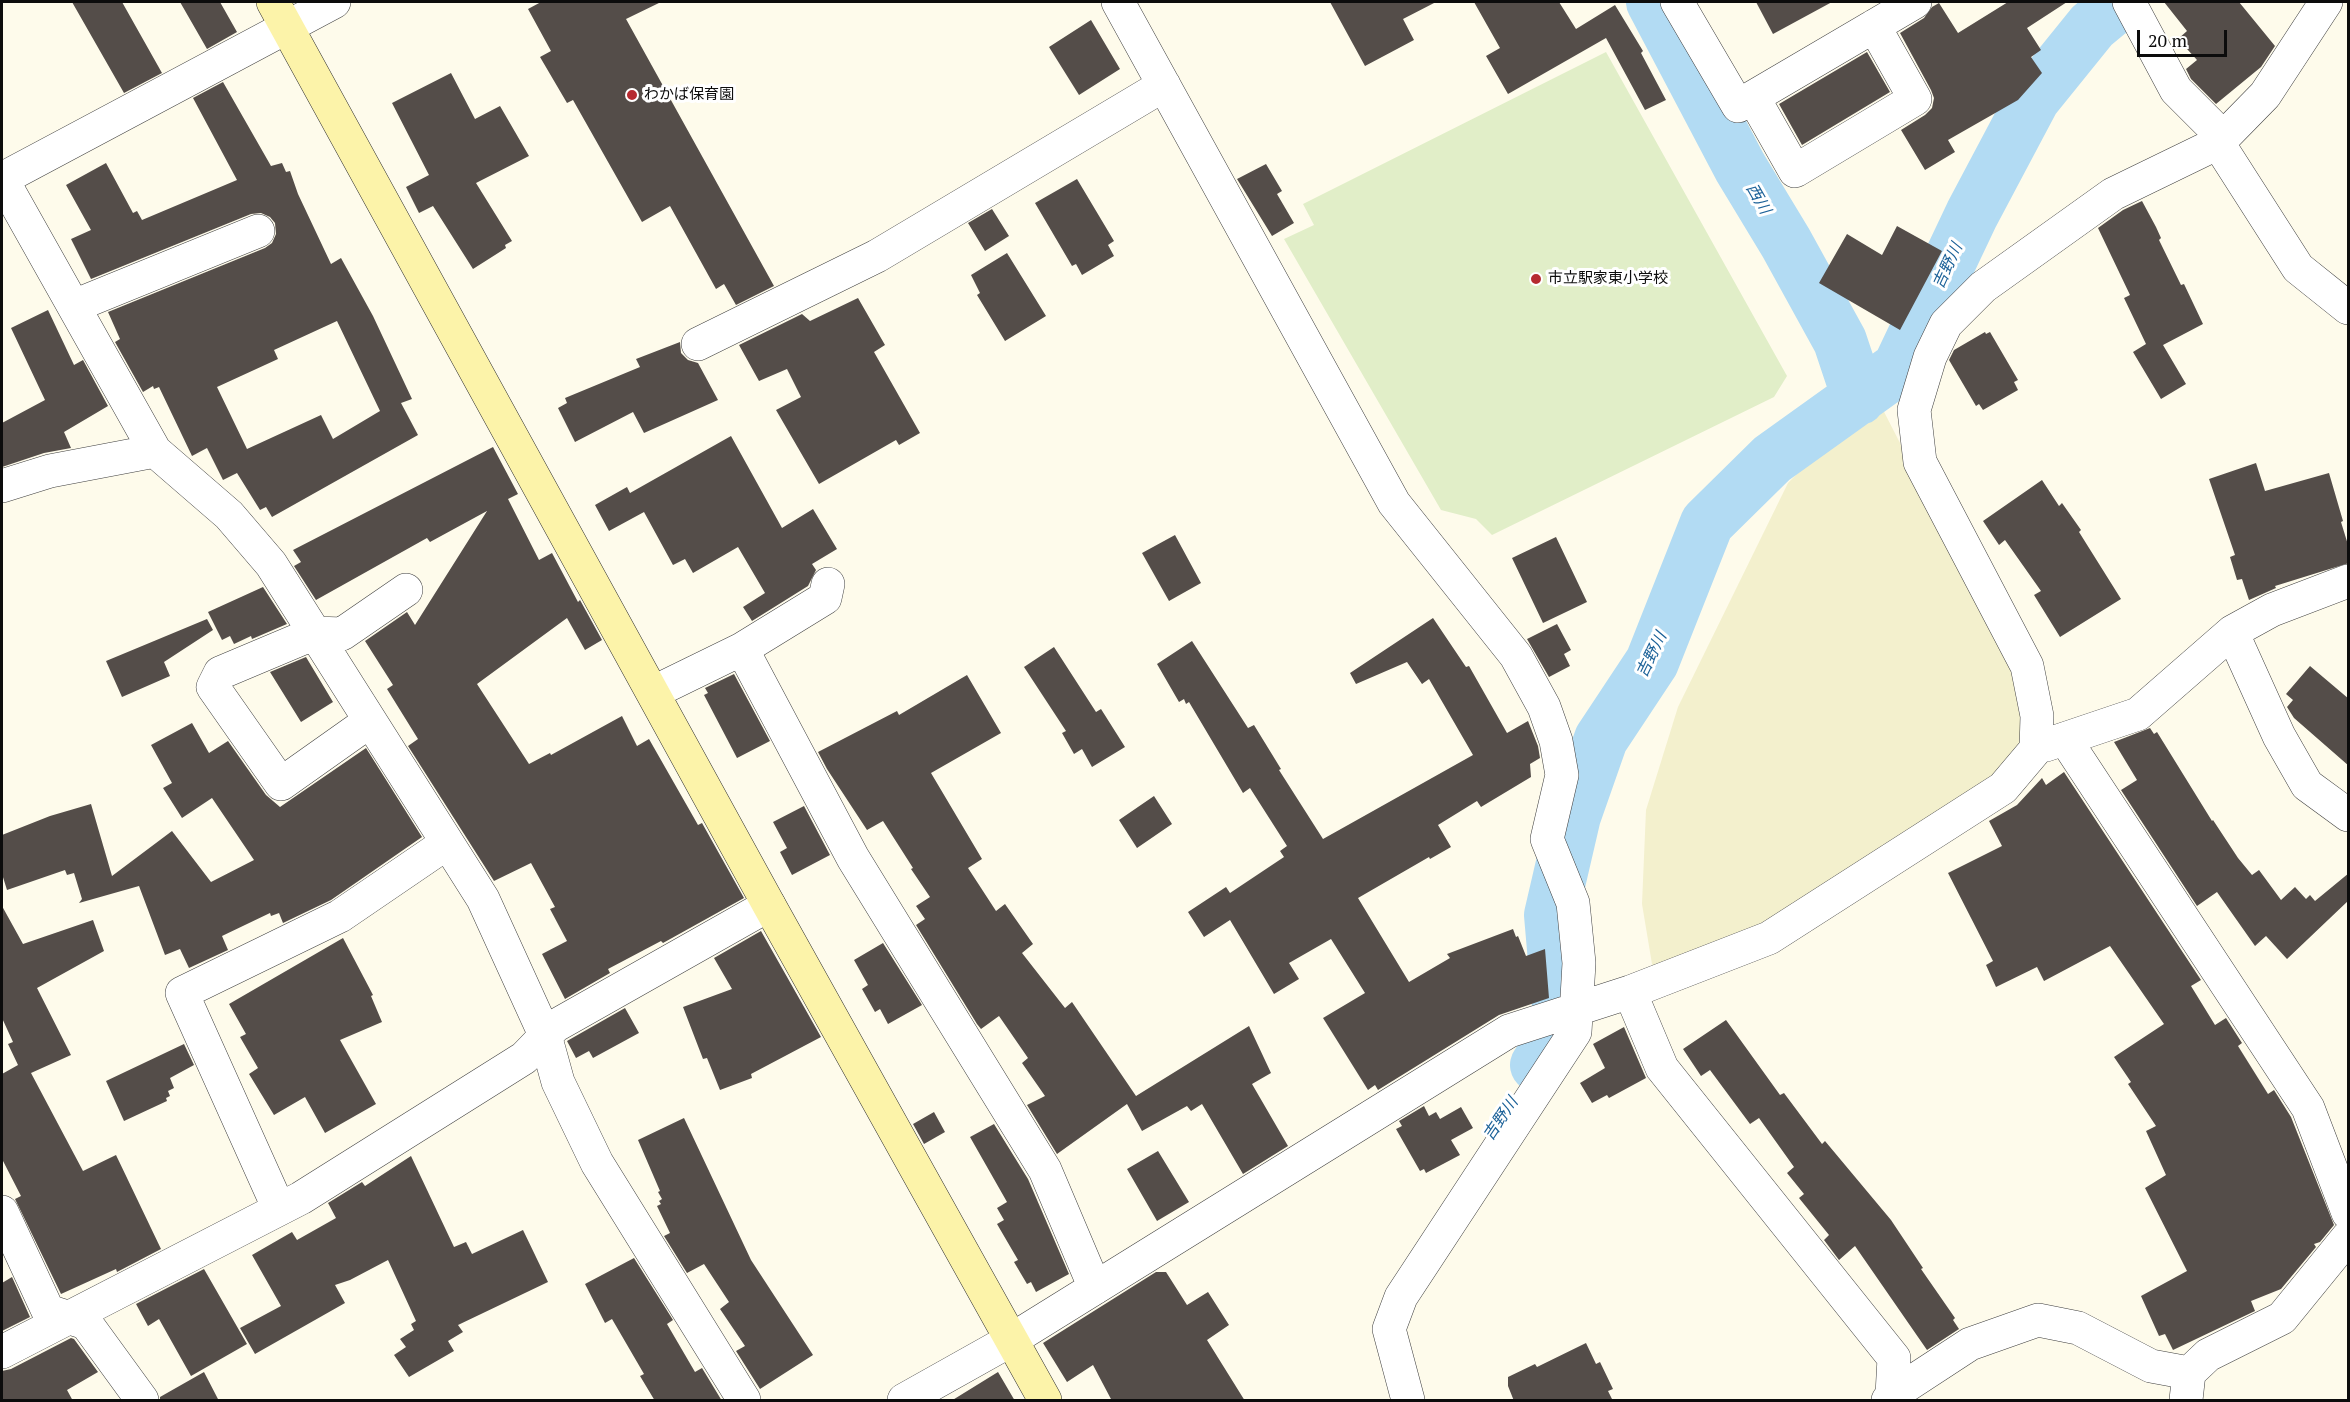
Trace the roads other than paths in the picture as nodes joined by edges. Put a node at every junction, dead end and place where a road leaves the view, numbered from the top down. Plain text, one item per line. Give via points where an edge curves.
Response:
1 (334, 2) edge
2 (1118, 2) edge
3 (1677, 2) edge
4 (1916, 2) edge
5 (2326, 2) edge
6 (2132, 6) edge
7 (281, 14) edge
8 (1874, 26) junction
9 (1164, 85) junction
10 (1753, 97) junction
11 (2218, 143) junction
12 (258, 231) dead end
13 (74, 306) junction
14 (2349, 308) edge
15 (698, 344) dead end
16 (155, 451) junction
17 (2, 486) edge
18 (2349, 581) edge
19 (828, 584) dead end
20 (406, 590) dead end
21 (2232, 632) junction
22 (315, 633) junction
23 (742, 649) junction
24 (654, 692) junction
25 (370, 722) junction
26 (2050, 744) junction
27 (2349, 815) edge
28 (447, 843) junction
29 (769, 905) junction
30 (1630, 992) junction
31 (1578, 1010) junction
32 (545, 1035) junction
33 (279, 1209) junction
34 (2, 1212) edge
35 (2349, 1213) edge
36 (2349, 1237) edge
37 (1095, 1288) junction
38 (69, 1317) junction
39 (1011, 1340) junction
40 (2, 1352) edge
41 (2187, 1387) edge
42 (1890, 1398) edge
43 (142, 1401) edge
44 (744, 1401) edge
45 (904, 1401) edge
46 (1045, 1401) edge
47 (1408, 1401) edge

1 - 7 street
2 - 9 street
3 - 10 street via 1738,106
4 - 8 street
5 - 11 street via 2265,95
6 - 11 street via 2176,90 2214,128
7 - 13 street via 2,179
7 - 24 street
8 - 10 street
8 - 10 street via 1915,99 1795,171
9 - 15 street via 877,256
9 - 31 street via 1394,503 1516,656 1544,707 1562,775 1547,839 1573,903 1579,963
11 - 14 street via 2298,268
11 - 26 street via 2113,194 1983,287 1946,324 1930,357 1914,410 1920,462 2027,666 2037,716
12 - 13 street
13 - 16 street
16 - 17 street via 50,471
16 - 22 street via 229,515 271,564
18 - 21 street via 2272,610
19 - 23 street via 825,598
20 - 22 street via 342,634
21 - 26 street via 2138,714
21 - 27 street via 2279,736 2307,785
22 - 25 street
22 - 25 street via 220,673 213,687 281,784
23 - 24 street
23 - 37 street via 853,858 1046,1170
24 - 29 street
25 - 28 street
26 - 30 street via 2003,788 1769,938
26 - 35 street via 2308,1108
28 - 32 street via 483,899
28 - 33 street via 340,915 182,993
29 - 32 street
29 - 39 street
30 - 31 street
30 - 42 street via 1662,1068 1894,1358
31 - 37 street via 1509,1031
31 - 47 street via 1575,1032 1401,1297 1389,1329
32 - 33 street via 524,1058
32 - 44 street via 558,1082 597,1163
33 - 38 street
34 - 38 street via 48,1311
36 - 41 street via 2282,1318 2208,1355
37 - 39 street
38 - 40 street
38 - 43 street via 86,1323
39 - 45 street
39 - 46 street
41 - 42 street via 2078,1328 2038,1320 1970,1344

